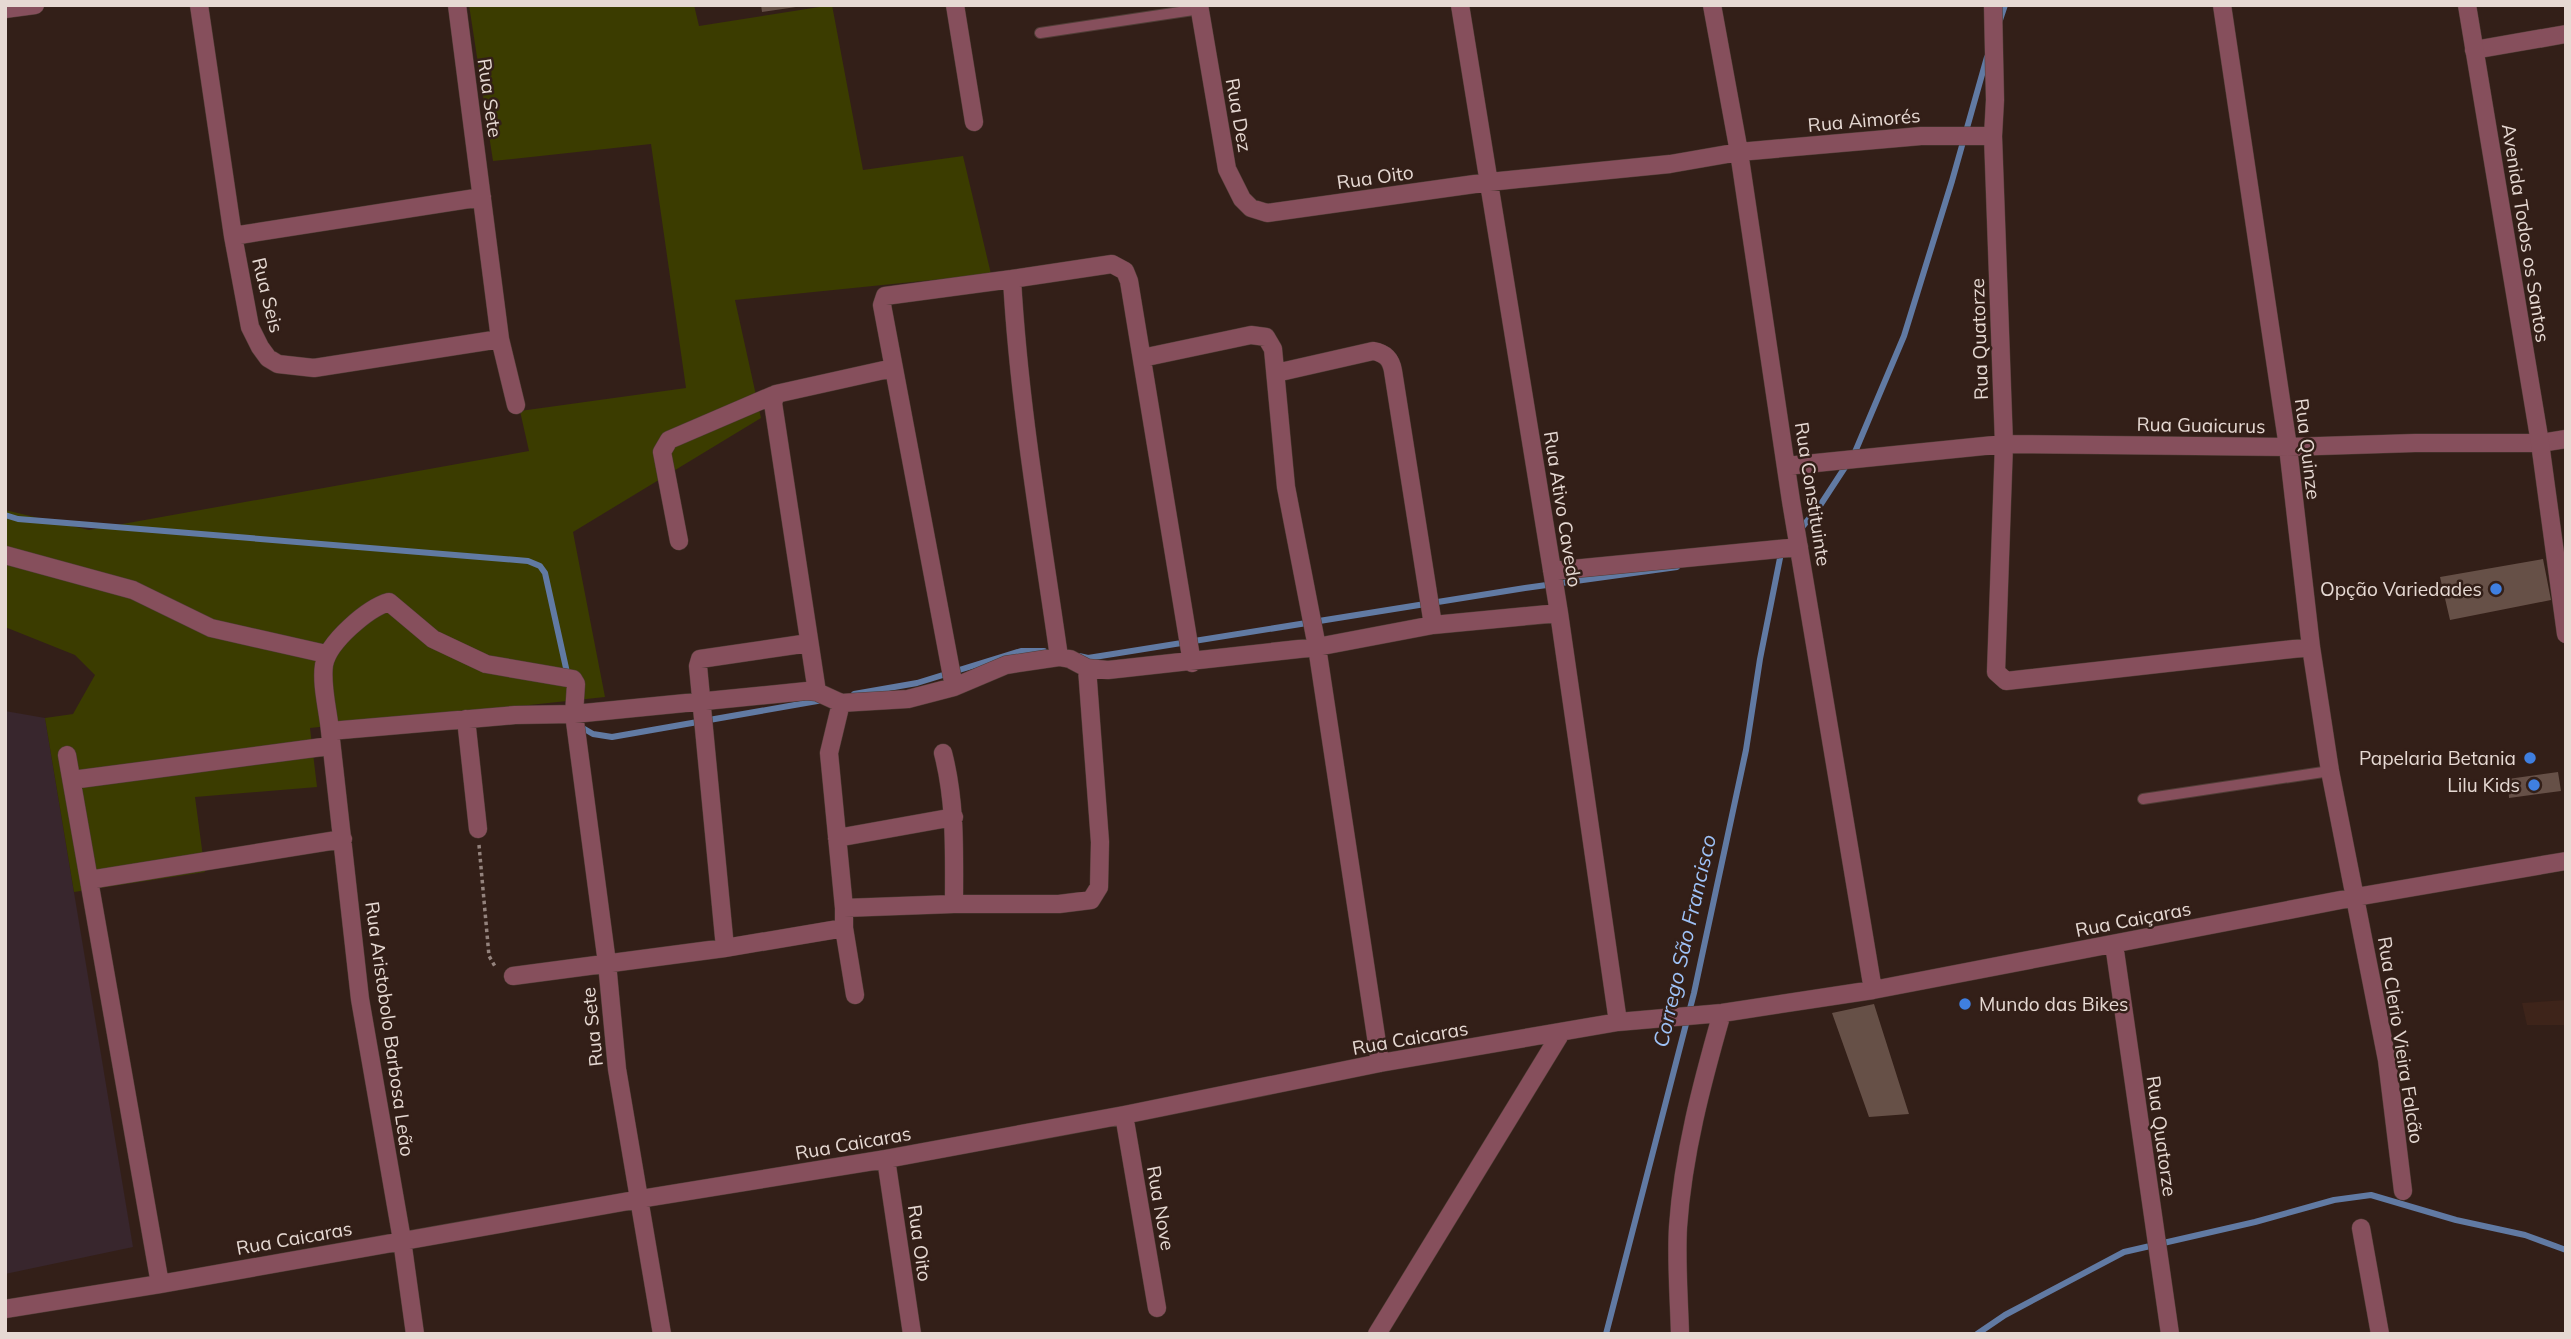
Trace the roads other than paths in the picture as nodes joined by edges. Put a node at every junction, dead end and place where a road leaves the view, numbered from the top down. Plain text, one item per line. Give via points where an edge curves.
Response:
1 (35, 5) edge
2 (199, 5) edge
3 (457, 5) edge
4 (955, 5) edge
5 (1460, 5) edge
6 (1712, 5) edge
7 (1993, 5) edge
8 (2222, 5) edge
9 (2467, 5) edge
10 (1199, 7) edge
11 (5, 9) edge
12 (1040, 33) dead end
13 (2566, 34) edge
14 (2474, 50) junction
15 (974, 122) dead end
16 (1993, 136) junction
17 (1739, 152) junction
18 (1489, 183) junction
19 (482, 197) junction
20 (1267, 213) joint
21 (233, 236) junction
22 (1012, 279) junction
23 (500, 339) junction
24 (1142, 358) junction
25 (893, 368) junction
26 (1276, 373) junction
27 (776, 394) junction
28 (516, 405) dead end
29 (2566, 439) edge
30 (2540, 443) junction
31 (2004, 444) junction
32 (2288, 447) junction
33 (1786, 466) junction
34 (679, 541) dead end
35 (1790, 546) junction
36 (5, 555) edge
37 (1552, 571) junction
38 (1559, 613) junction
39 (1433, 625) junction
40 (2566, 634) edge
41 (809, 643) junction
42 (1317, 647) junction
43 (2311, 647) junction
44 (326, 654) junction
45 (1059, 657) junction
46 (1192, 663) junction
47 (1087, 668) junction
48 (954, 687) junction
49 (817, 692) junction
50 (701, 701) junction
51 (841, 704) junction
52 (573, 714) junction
53 (466, 719) junction
54 (330, 738) junction
55 (943, 753) dead end
56 (67, 755) dead end
57 (2330, 771) junction
58 (72, 780) junction
59 (2143, 799) dead end
60 (954, 817) junction
61 (478, 829) road end
62 (837, 838) junction
63 (343, 839) junction
64 (2566, 861) edge
65 (89, 880) junction
66 (2356, 897) junction
67 (954, 904) junction
68 (844, 908) junction
69 (844, 928) junction
70 (2114, 944) junction
71 (725, 948) junction
72 (607, 963) junction
73 (513, 976) road end
74 (1873, 990) junction
75 (855, 995) dead end
76 (1715, 1014) junction
77 (1618, 1021) junction
78 (1561, 1033) junction
79 (1380, 1063) junction
80 (1124, 1115) junction
81 (886, 1159) junction
82 (2403, 1191) dead end
83 (640, 1199) junction
84 (2361, 1228) dead end
85 (402, 1240) junction
86 (160, 1284) junction
87 (1157, 1308) dead end
88 (5, 1309) edge
89 (415, 1334) edge
90 (662, 1334) edge
91 (912, 1334) edge
92 (1377, 1334) edge
93 (1680, 1334) edge
94 (2170, 1334) edge
95 (2380, 1334) edge

1 - 11 street
2 - 21 street, Rua Seis
3 - 19 street, Rua Sete
4 - 15 street
5 - 18 street, Rua Ativo Cavedo
6 - 17 street, Rua Constituinte
7 - 16 street, Rua Quatorze
8 - 32 street, Rua Quinze
9 - 14 street, Avenida Todos os Santos
10 - 12 lane
10 - 20 street, Rua Dez via 1227,169 1242,199
13 - 14 street
14 - 30 street, Avenida Todos os Santos
16 - 17 street, Rua Aimorés via 1934,135
16 - 31 street, Rua Quatorze
17 - 18 street, Rua Aimorés
17 - 33 street, Rua Constituinte
18 - 20 street, Rua Oito
18 - 37 street, Rua Ativo Cavedo
19 - 21 street
19 - 23 street, Rua Sete
21 - 23 street, Rua Seis via 250,327 268,358 278,364 314,368
22 - 24 street via 1112,264 1125,271
22 - 25 street via 885,296 882,305
22 - 45 street via 1027,429
23 - 28 street, Rua Sete
24 - 26 street via 1261,334 1271,342
24 - 46 street
25 - 27 street
25 - 48 street
26 - 39 street via 1373,351 1389,359
26 - 42 street via 1286,487
27 - 34 street via 668,440 662,452
27 - 41 street via 773,403
29 - 30 street, Rua Guaicurus
30 - 32 street, Rua Guaicurus
30 - 40 street, Avenida Todos os Santos
31 - 32 street, Rua Guaicurus
31 - 33 street, Rua Guaicurus
31 - 43 street, Rua Quatorze via 1996,672 2006,681
32 - 43 street, Rua Quinze
33 - 35 street, Rua Constituinte
35 - 37 street
35 - 74 street, Rua Constituinte
36 - 44 street via 133,590 211,628
37 - 38 street, Rua Ativo Cavedo
38 - 39 street
38 - 77 street, Rua Ativo Cavedo
39 - 42 street
41 - 49 street
41 - 50 street via 700,659
42 - 46 street
42 - 79 street
43 - 57 street, Rua Quinze
44 - 52 street, Rua Sete via 358,619 389,602 433,639 486,664 573,679
44 - 54 street, Rua Aristobolo Barbosa Leão via 323,668
45 - 47 street
45 - 48 street via 1006,665
46 - 47 street
47 - 67 street via 1100,842 1095,897 1059,904
48 - 51 street via 908,699
49 - 50 street
49 - 51 street
50 - 52 street
50 - 71 street
51 - 62 street via 829,753
52 - 53 street
52 - 72 street, Rua Sete
53 - 54 street via 372,727
53 - 61 street
54 - 58 street
54 - 63 street, Rua Aristobolo Barbosa Leão
55 - 60 street
56 - 58 street
57 - 59 lane
57 - 66 street, Rua Quinze
58 - 65 street
60 - 62 street
60 - 67 street
62 - 68 street
63 - 65 street
63 - 85 street, Rua Aristobolo Barbosa Leão via 360,999
64 - 66 street, Rua Caiçaras
65 - 86 street
66 - 70 street, Rua Caiçaras
66 - 82 street, Rua Clerio Vieira Falcão via 2387,1060
67 - 68 street
68 - 69 street
69 - 71 street
69 - 75 street
70 - 74 street, Rua Caiçaras
70 - 94 street, Rua Quatorze
71 - 72 street
72 - 73 street
72 - 83 street, Rua Sete via 617,1069
74 - 76 street, Rua Caiçaras
76 - 77 street, Rua Caicaras
76 - 93 street via 1678,1228
77 - 78 street, Rua Caicaras
78 - 79 street, Rua Caicaras
78 - 92 street
79 - 80 street, Rua Caicaras
80 - 81 street, Rua Caicaras
80 - 87 street, Rua Nove
81 - 83 street, Rua Caicaras
81 - 91 street, Rua Oito
83 - 85 street, Rua Caicaras
83 - 90 street, Rua Sete
84 - 95 street
85 - 86 street, Rua Caicaras
85 - 89 street, Rua Aristobolo Barbosa Leão
86 - 88 street, Rua Caicaras

